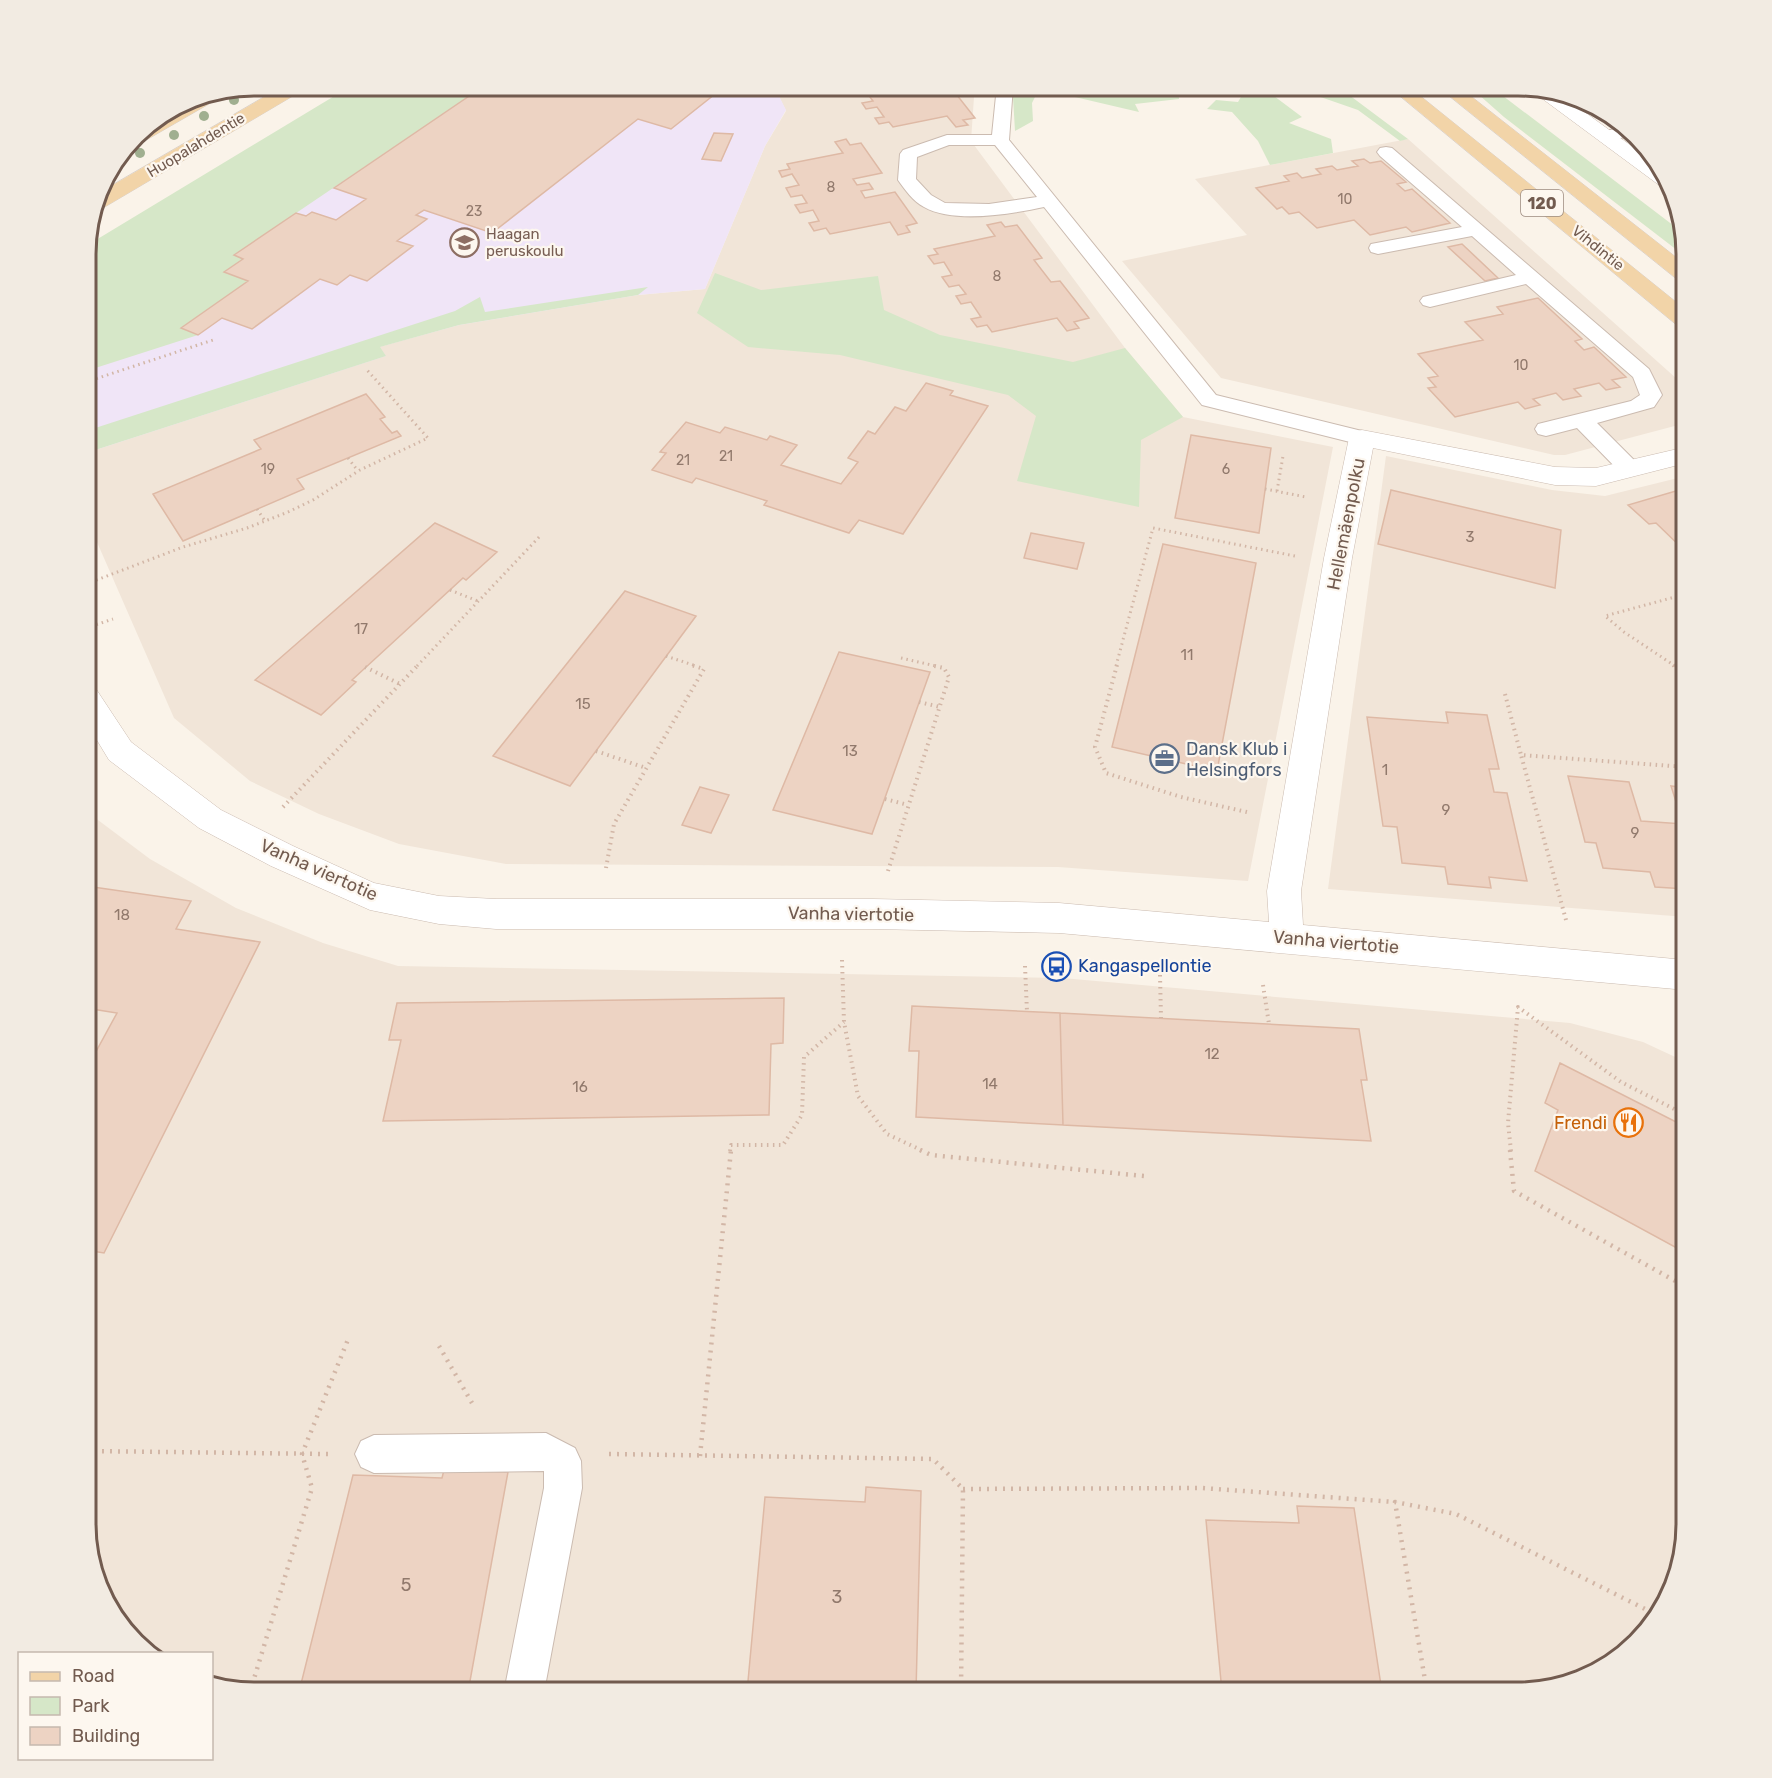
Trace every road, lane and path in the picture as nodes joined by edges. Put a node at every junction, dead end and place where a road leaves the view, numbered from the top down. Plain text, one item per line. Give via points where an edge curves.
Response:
1 (279, 96) edge
2 (1004, 96) edge
3 (1409, 96) edge
4 (1459, 96) edge
5 (1558, 101) edge
6 (1620, 133) edge
7 (1607, 136) junction
8 (1000, 140) junction
9 (1386, 152) dead end
10 (1651, 170) edge
11 (107, 198) edge
12 (1049, 200) junction
13 (1476, 230) junction
14 (1378, 248) dead end
15 (1676, 267) edge
16 (1530, 277) junction
17 (1430, 301) dead end
18 (1676, 313) edge
19 (213, 340) dead end
20 (367, 370) dead end
21 (96, 379) edge
22 (1581, 419) junction
23 (1546, 429) dead end
24 (1362, 438) junction
25 (348, 458) dead end
26 (1676, 458) edge
27 (1630, 469) junction
28 (358, 471) junction
29 (257, 509) dead end
30 (265, 521) junction
31 (541, 535) dead end
32 (1337, 564) junction
33 (96, 580) edge
34 (450, 590) dead end
35 (1676, 597) edge
36 (478, 601) junction
37 (113, 619) dead end
38 (96, 625) edge
39 (666, 656) dead end
40 (901, 658) dead end
41 (1676, 666) edge
42 (366, 668) dead end
43 (400, 684) junction
44 (1505, 694) dead end
45 (920, 702) dead end
46 (940, 707) junction
47 (96, 713) edge
48 (596, 751) dead end
49 (1521, 755) junction
50 (1676, 766) edge
51 (646, 768) junction
52 (885, 800) dead end
53 (908, 806) junction
54 (1295, 824) junction
55 (252, 841) junction
56 (599, 914) junction
57 (857, 914) junction
58 (1287, 937) junction
59 (1578, 964) junction
60 (1025, 966) dead end
61 (1676, 974) edge
62 (1160, 975) dead end
63 (1263, 985) dead end
64 (1027, 1012) dead end
65 (1161, 1018) dead end
66 (844, 1022) junction
67 (1269, 1024) dead end
68 (1676, 1110) edge
69 (1144, 1176) dead end
70 (1676, 1281) edge
71 (350, 1337) dead end
72 (439, 1346) dead end
73 (96, 1450) edge
74 (546, 1452) junction
75 (501, 1453) junction
76 (302, 1454) junction
77 (374, 1454) joint
78 (700, 1456) junction
79 (963, 1489) junction
80 (1395, 1502) junction
81 (1649, 1611) edge
82 (253, 1682) edge
83 (526, 1682) edge
84 (961, 1682) edge
85 (1425, 1682) edge

1 - 11 main road, Huopalahdentie
2 - 8 lane
3 - 18 main road, Vihdintie / 120
4 - 15 main road, Vihdintie / 120
5 - 7 street
6 - 7 lane
7 - 10 street
8 - 12 lane
8 - 12 lane via 947,140 909,154 907,180 932,205 969,211
9 - 13 lane
12 - 24 lane via 1209,400
13 - 14 lane
13 - 16 lane
16 - 17 lane
16 - 22 lane via 1642,374 1648,385 1651,395 1647,402
19 - 21 path
20 - 28 path via 428,438
22 - 23 lane
22 - 27 lane
24 - 27 street, Hellemäenpolku via 1555,476 1596,477
24 - 32 street, Hellemäenpolku
25 - 28 path
26 - 27 street, Hellemäenpolku
28 - 30 path via 313,500
29 - 30 path
30 - 33 path
31 - 36 path
32 - 54 street, Hellemäenpolku
32 - 54 path via 1153,528 1095,747 1106,773 1181,797
34 - 36 path
35 - 41 path via 1605,616 1619,630
36 - 43 path
37 - 38 path
39 - 51 path via 704,669
40 - 46 path via 944,668 949,677
42 - 43 path
43 - 55 path
44 - 49 path
45 - 46 path
46 - 53 path
47 - 55 street, Vanha viertotie via 120,751 210,819
48 - 51 path
49 - 50 path
49 - 59 path
51 - 56 path via 614,824
52 - 53 path
53 - 57 path
54 - 58 street, Hellemäenpolku via 1284,891
55 - 56 street, Vanha viertotie via 370,896 403,904 496,914
56 - 57 street, Vanha viertotie
57 - 58 street, Vanha viertotie via 1059,918
57 - 66 path
58 - 59 street, Vanha viertotie
59 - 61 street, Vanha viertotie
60 - 64 path
62 - 65 path
63 - 67 path
66 - 69 path via 858,1096 886,1134 930,1155
66 - 78 path via 804,1057 802,1115 783,1145 731,1145
68 - 70 path via 1621,1082 1518,1007 1508,1123 1514,1191
71 - 76 path
72 - 75 path
73 - 76 path
74 - 75 lane
74 - 78 path
74 - 83 lane via 562,1461 563,1488
75 - 77 lane
76 - 77 path
76 - 82 path via 312,1488
78 - 79 path via 933,1459
79 - 80 path via 1202,1488
79 - 84 path
80 - 81 path via 1456,1514
80 - 85 path

